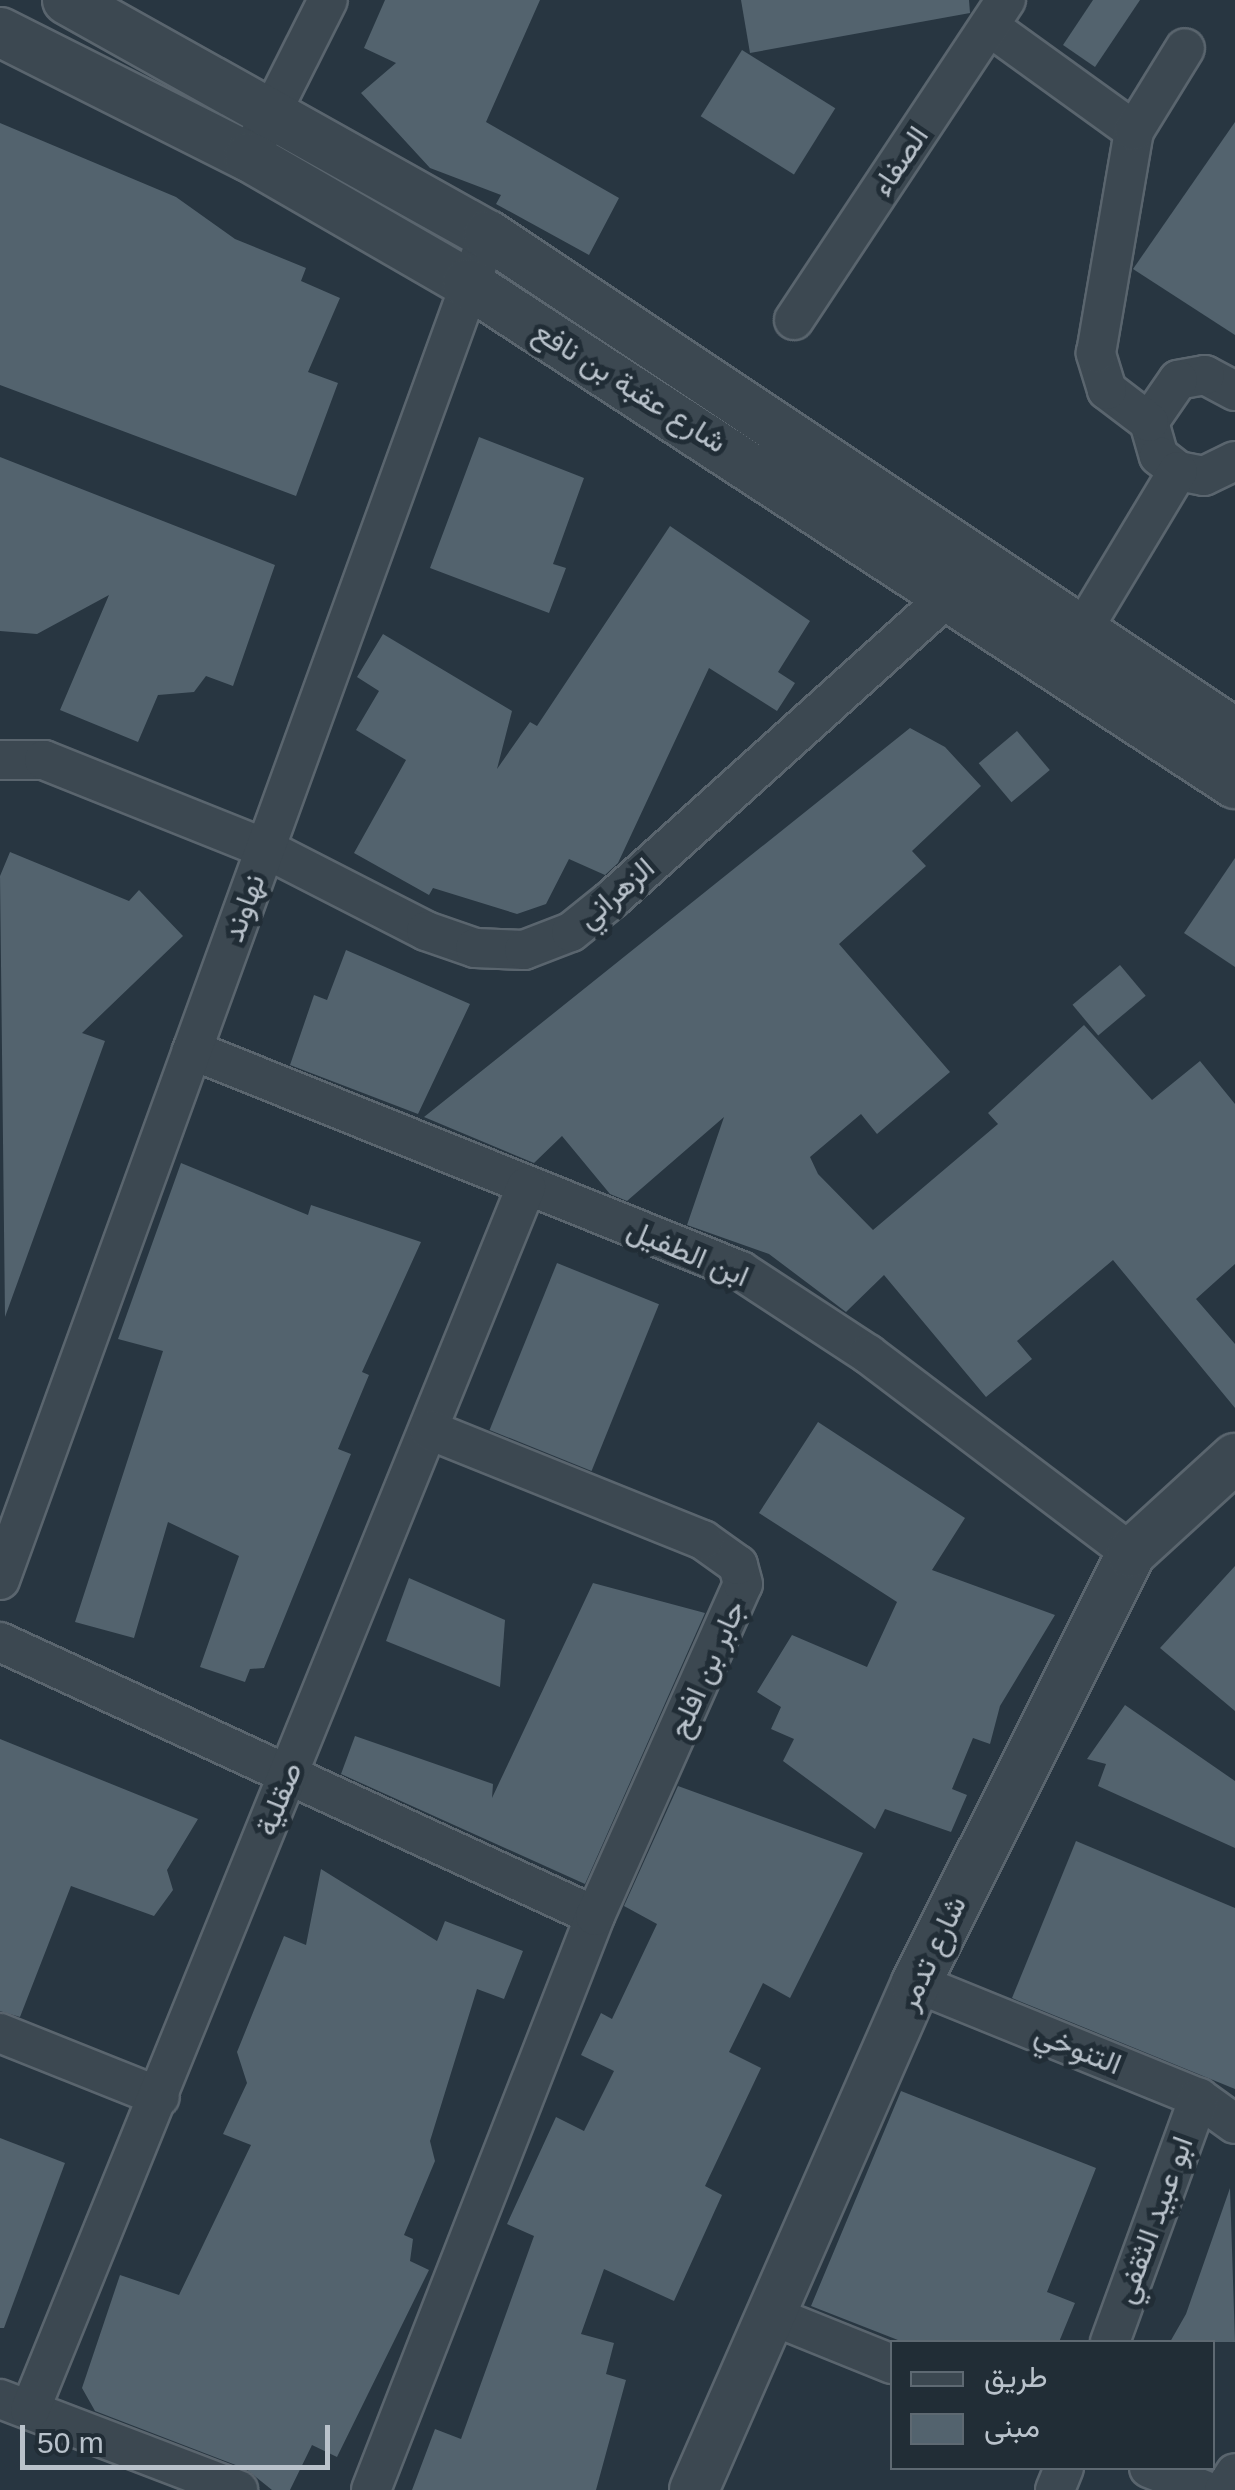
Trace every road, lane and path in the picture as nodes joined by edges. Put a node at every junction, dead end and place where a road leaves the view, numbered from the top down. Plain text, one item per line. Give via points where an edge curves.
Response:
1 (67, 0) edge
2 (328, 0) edge
3 (998, 13) edge
4 (0, 32) edge
5 (1186, 48) dead end
6 (274, 109) junction
7 (1134, 130) junction
8 (249, 157) junction
9 (488, 235) junction
10 (467, 283) junction
11 (794, 320) dead end
12 (1235, 391) edge
13 (1149, 422) junction
14 (1178, 472) junction
15 (1229, 474) edge
16 (969, 577) junction
17 (1083, 629) junction
18 (1235, 733) edge
19 (0, 760) edge
20 (1235, 784) edge
21 (266, 849) junction
22 (192, 1050) junction
23 (526, 1187) junction
24 (430, 1430) junction
25 (1235, 1458) edge
26 (1131, 1553) junction
27 (0, 1580) edge
28 (0, 1642) edge
29 (290, 1772) junction
30 (595, 1916) junction
31 (916, 1983) junction
32 (0, 2033) edge
33 (160, 2097) junction
34 (1200, 2098) junction
35 (1235, 2124) edge
36 (768, 2314) junction
37 (1111, 2340) edge
38 (890, 2363) edge
39 (15, 2405) edge
40 (1155, 2470) edge
41 (1235, 2473) edge
42 (238, 2490) edge
43 (371, 2490) edge
44 (694, 2490) edge
45 (1204, 2490) edge
46 (1224, 2490) edge

1 - 6 street, شارع عقبة بن نافع
2 - 6 street
3 - 7 street
3 - 11 street, الصفاء
4 - 8 street, شارع عقبة بن نافع
5 - 7 street
6 - 8 street
6 - 9 street, شارع عقبة بن نافع
7 - 13 street via 1096,354 1106,390
8 - 10 street, شارع عقبة بن نافع
9 - 10 street, نهاوند
9 - 16 street, شارع عقبة بن نافع
10 - 16 street, شارع عقبة بن نافع
10 - 21 street, نهاوند
12 - 13 street via 1205,375 1178,380
13 - 14 street via 1159,456
14 - 15 street
14 - 17 street
16 - 17 street, شارع عقبة بن نافع
16 - 20 street, شارع عقبة بن نافع
16 - 21 street, الزهراني via 572,932 524,950 426,932
17 - 18 street, شارع عقبة بن نافع
19 - 21 street, الزهراني via 44,760
21 - 22 street, نهاوند
22 - 23 street, ابن الطفيل
22 - 27 street, نهاوند
23 - 24 street, صقلية
23 - 26 street, ابن الطفيل via 741,1271 868,1354
24 - 29 street, صقلية
24 - 30 street, جابر بن افلح via 703,1540 738,1565 740,1601
25 - 26 street, شارع تدمر
26 - 31 street, شارع تدمر
28 - 29 street
29 - 30 street
29 - 33 street, صقلية
30 - 43 street, جابر بن افلح
31 - 34 street, التنوخي
31 - 36 street, شارع تدمر
32 - 33 street
33 - 39 street, صقلية
34 - 35 street, التنوخي
34 - 37 street, ابو عبيد الثقفي
36 - 38 street
36 - 44 street, شارع تدمر
39 - 42 street
40 - 45 street
41 - 46 street

